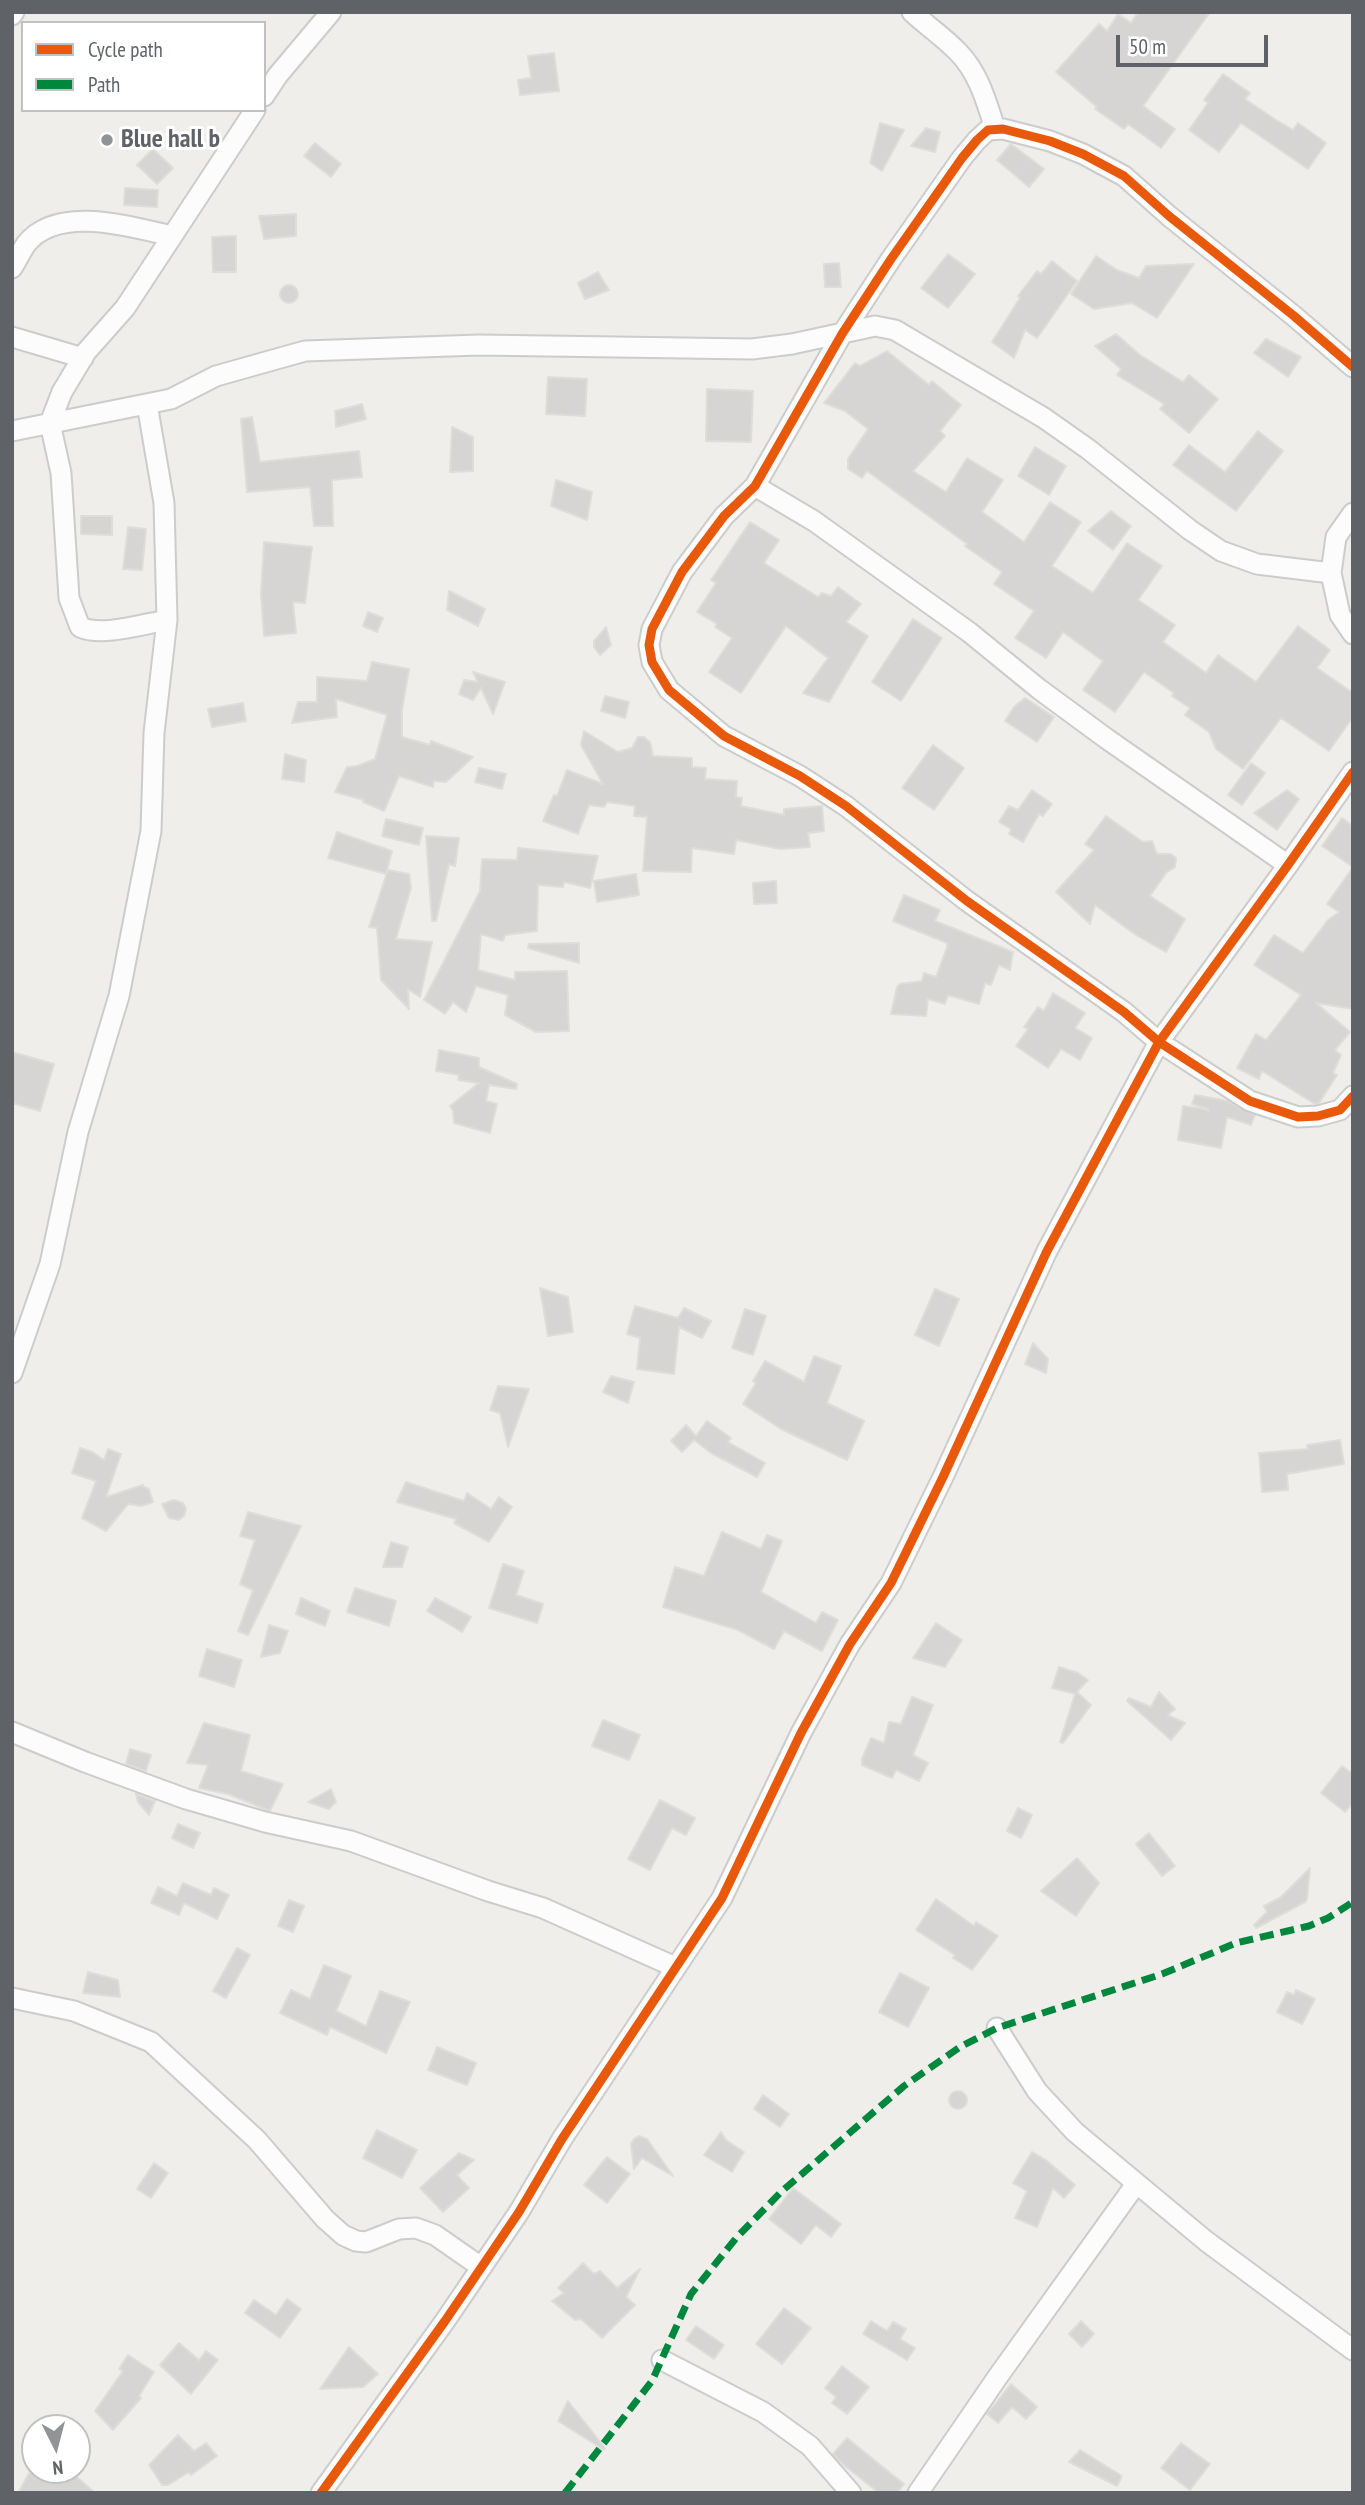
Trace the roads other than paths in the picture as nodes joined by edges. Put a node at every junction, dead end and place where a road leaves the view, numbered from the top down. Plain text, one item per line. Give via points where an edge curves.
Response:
1 (331, 12) edge
2 (912, 12) edge
3 (266, 93) edge
4 (254, 112) edge
5 (995, 128) junction
6 (173, 236) junction
7 (12, 268) edge
8 (842, 334) junction
9 (12, 337) edge
10 (83, 358) junction
11 (1353, 367) edge
12 (147, 404) junction
13 (50, 423) junction
14 (12, 431) edge
15 (755, 486) junction
16 (1353, 513) edge
17 (1331, 573) junction
18 (167, 620) junction
19 (1353, 634) edge
20 (1353, 772) edge
21 (1288, 866) junction
22 (1159, 1042) junction
23 (1353, 1096) edge
24 (17, 1341) edge
25 (12, 1373) edge
26 (12, 1732) edge
27 (675, 1968) junction
28 (12, 1998) edge
29 (997, 2028) dead end
30 (1136, 2184) junction
31 (481, 2267) junction
32 (1353, 2350) edge
33 (662, 2360) dead end
34 (321, 2493) edge
35 (851, 2493) edge
36 (918, 2493) edge

1 - 3 street
2 - 5 street via 969,66
4 - 6 street
5 - 8 street via 962,158
5 - 11 street via 1050,141 1124,176
6 - 7 street via 111,222 73,221 47,229 28,242
6 - 10 street via 124,309
8 - 12 street via 751,349 479,345 305,351 216,376
8 - 15 street
8 - 17 street via 874,326 895,330 1055,426 1221,551 1257,565
9 - 10 street
10 - 13 street
12 - 13 street
12 - 18 street via 164,503
13 - 14 street
13 - 18 street via 61,473 69,598 80,627 90,632
15 - 21 street via 814,522 969,632 1058,704
15 - 22 street via 724,516 682,572 652,629 652,662 669,690 724,736 846,806
16 - 17 street via 1336,537
17 - 19 street via 1340,615
18 - 24 street via 154,733 150,831 119,996 78,1132 50,1264
20 - 21 street
21 - 22 street
22 - 23 street via 1250,1101 1298,1116 1340,1110
22 - 27 street via 1047,1251 891,1583 850,1644 801,1733 722,1898
24 - 25 street
26 - 27 street via 186,1799 351,1841 542,1908
27 - 31 street
28 - 31 street via 74,2011 151,2042 257,2140 343,2235 366,2242 399,2229 416,2228 435,2235
29 - 30 street via 1037,2091 1075,2132
30 - 32 street
30 - 36 street
31 - 34 street
33 - 35 street via 763,2412 810,2446

